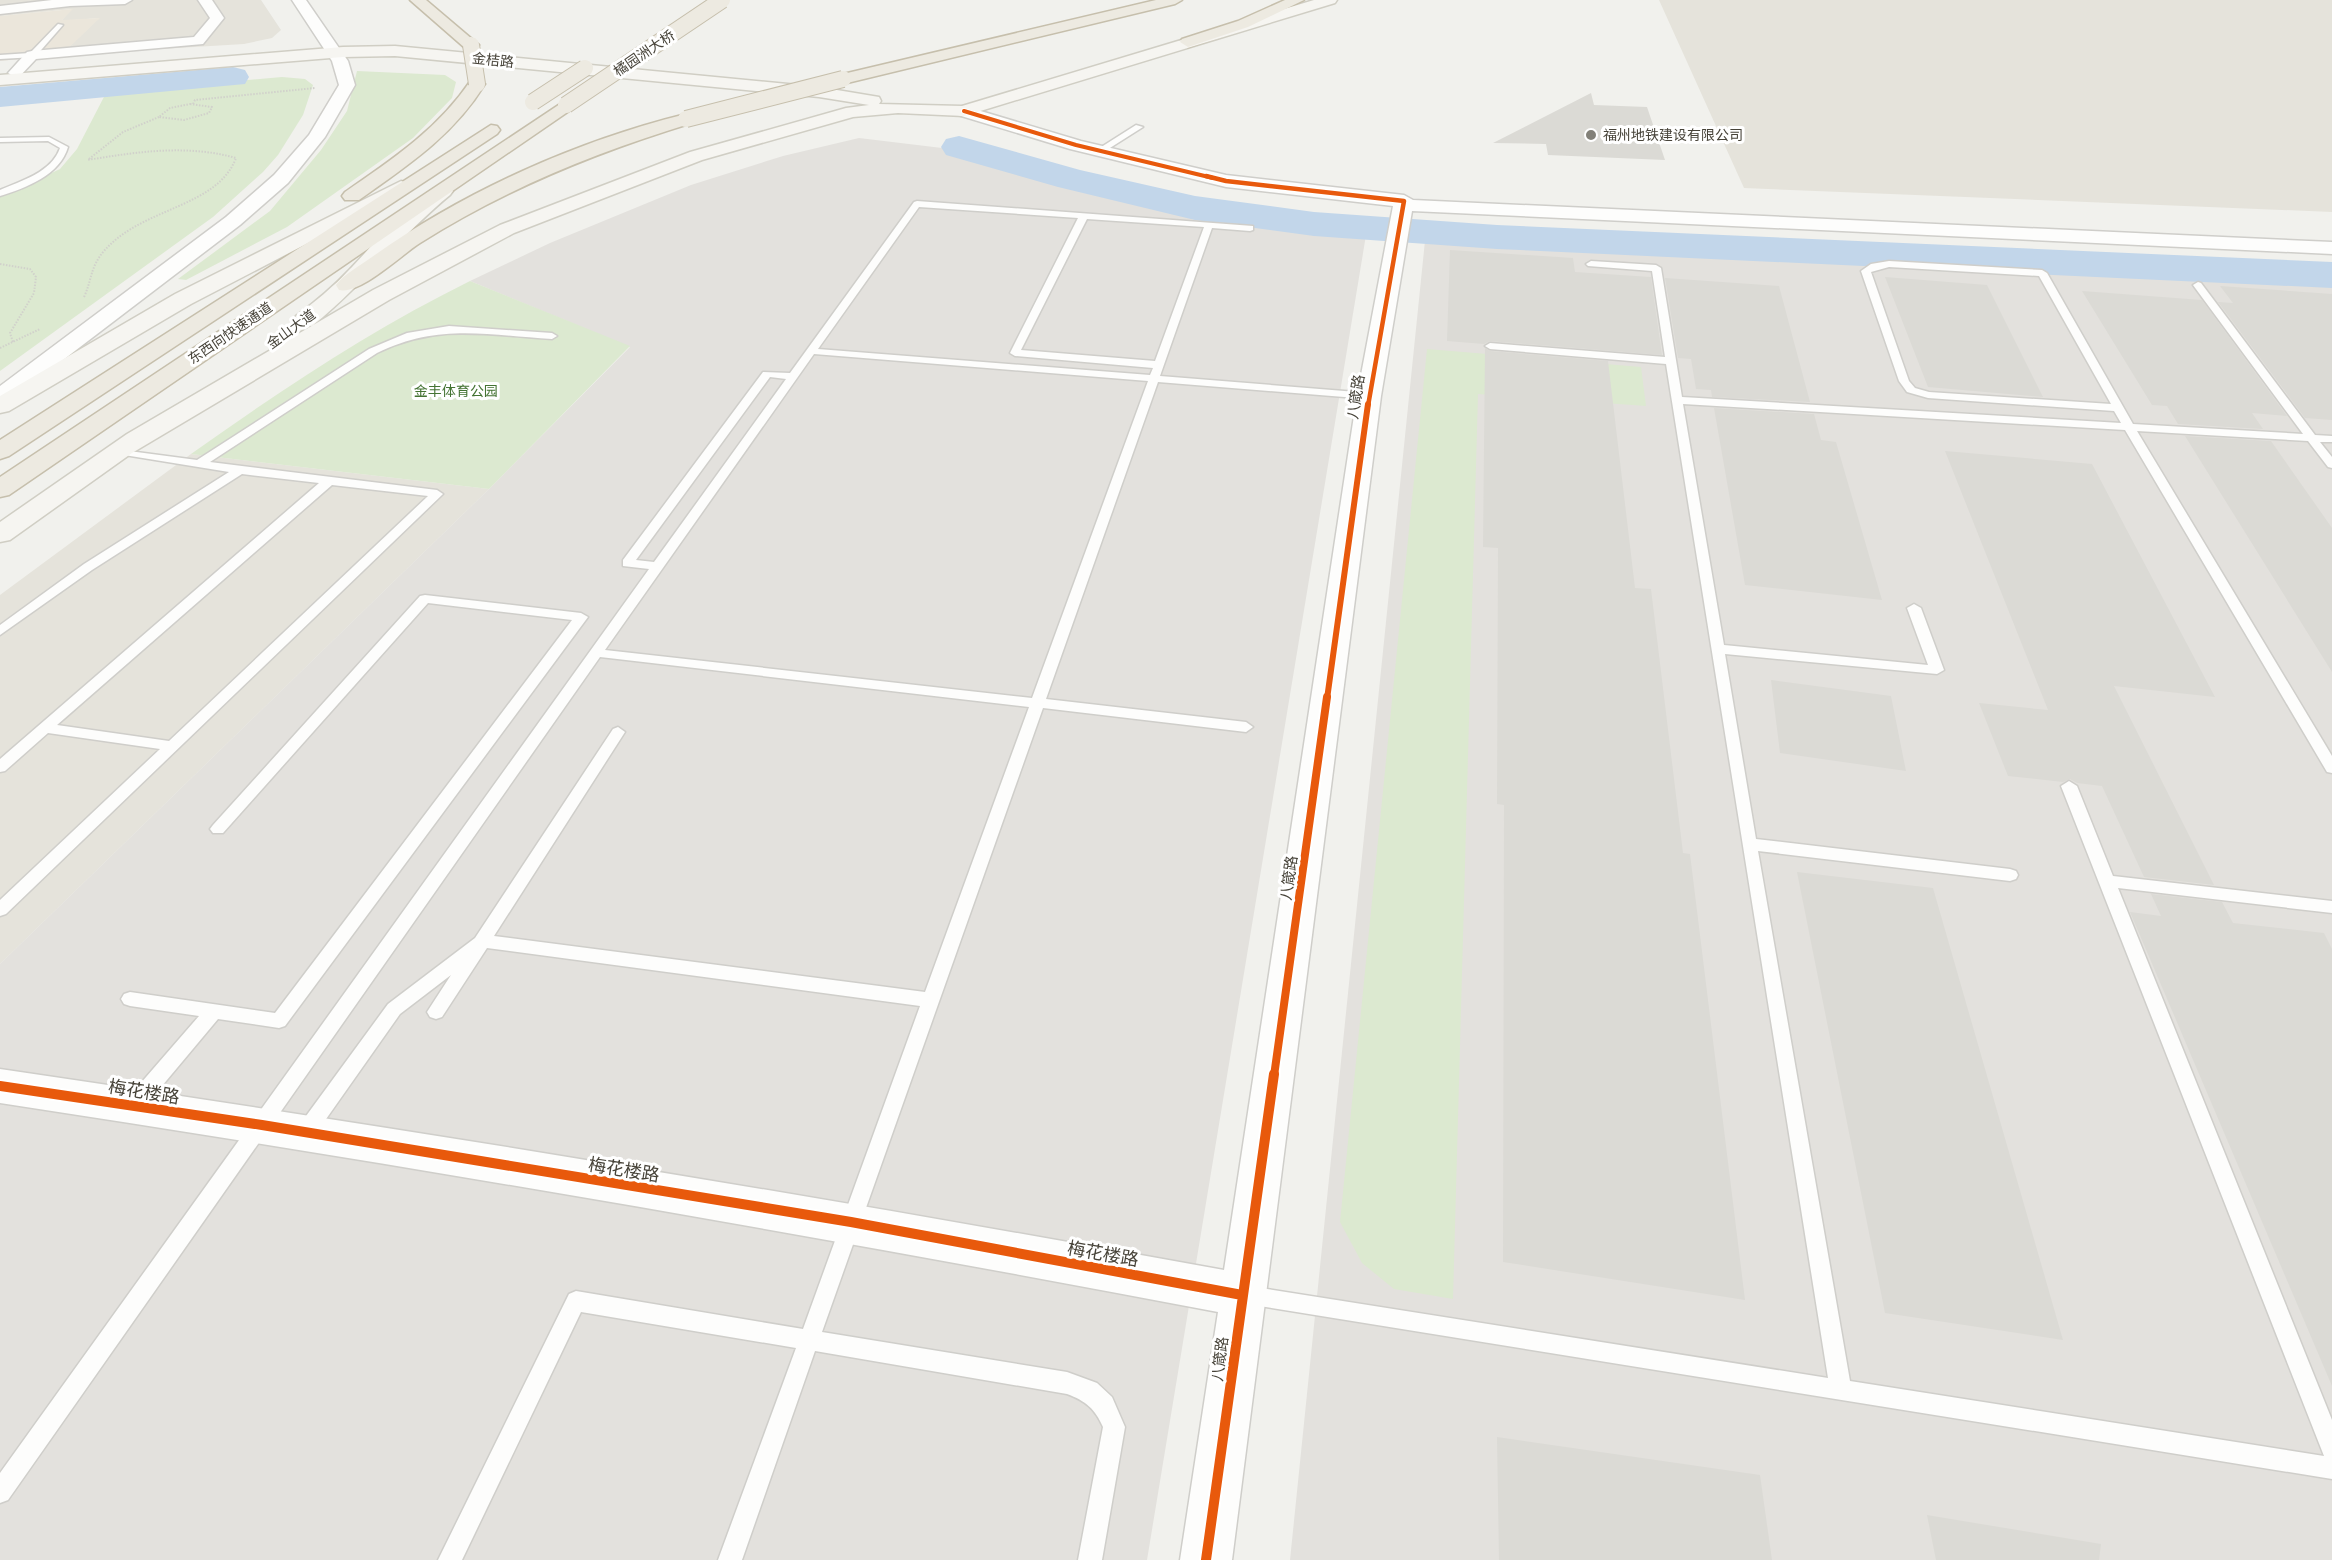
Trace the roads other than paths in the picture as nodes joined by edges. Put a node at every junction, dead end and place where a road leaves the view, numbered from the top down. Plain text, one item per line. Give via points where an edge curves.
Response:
1 (125, 0) edge
2 (139, 0) edge
3 (205, 0) edge
4 (299, 0) edge
5 (417, 0) edge
6 (722, 0) edge
7 (1127, 0) edge
8 (1175, 0) edge
9 (1297, 0) edge
10 (1330, 0) edge
11 (0, 10) edge
12 (469, 20) dead end
13 (60, 25) dead end
14 (1188, 42) junction
15 (471, 45) junction
16 (332, 49) junction
17 (32, 55) junction
18 (0, 57) edge
19 (602, 57) dead end
20 (5, 76) edge
21 (843, 79) junction
22 (566, 105) joint
23 (528, 106) dead end
24 (912, 108) junction
25 (964, 111) junction
26 (503, 122) dead end
27 (1139, 127) dead end
28 (981, 129) joint
29 (0, 140) edge
30 (1099, 151) junction
31 (423, 174) junction
32 (460, 178) junction
33 (0, 193) edge
34 (1401, 215) junction
35 (1084, 216) junction
36 (1209, 225) junction
37 (1250, 228) dead end
38 (282, 248) junction
39 (2332, 248) edge
40 (1591, 264) dead end
41 (347, 285) junction
42 (2198, 285) dead end
43 (552, 336) dead end
44 (1490, 346) dead end
45 (810, 351) junction
46 (1671, 361) junction
47 (1159, 364) junction
48 (793, 376) junction
49 (1154, 379) junction
50 (1369, 396) junction
51 (0, 397) edge
52 (1678, 400) junction
53 (0, 406) edge
54 (2118, 408) junction
55 (2129, 427) junction
56 (2312, 437) junction
57 (2332, 439) edge
58 (0, 451) edge
59 (118, 451) junction
60 (200, 463) junction
61 (2332, 465) edge
62 (240, 470) junction
63 (329, 481) junction
64 (0, 489) edge
65 (0, 534) edge
66 (659, 566) junction
67 (1914, 608) dead end
68 (0, 631) edge
69 (1717, 649) junction
70 (598, 653) junction
71 (1038, 704) junction
72 (1246, 727) dead end
73 (45, 728) junction
74 (618, 732) dead end
75 (172, 746) junction
76 (0, 767) edge
77 (2332, 768) edge
78 (2069, 786) dead end
79 (218, 830) dead end
80 (1749, 844) junction
81 (2010, 875) dead end
82 (2106, 881) junction
83 (2332, 907) edge
84 (0, 910) edge
85 (483, 941) junction
86 (130, 999) dead end
87 (931, 1000) junction
88 (213, 1012) junction
89 (436, 1012) dead end
90 (0, 1086) edge
91 (133, 1106) junction
92 (262, 1125) junction
93 (305, 1133) junction
94 (851, 1222) junction
95 (1242, 1295) junction
96 (810, 1340) junction
97 (1841, 1391) junction
98 (2332, 1448) edge
99 (2332, 1468) edge
100 (0, 1492) edge
101 (450, 1560) edge
102 (730, 1560) edge
103 (1090, 1560) edge
104 (1206, 1560) edge

1 - 2 street
1 - 11 street
3 - 17 street via 217,18 198,41
4 - 16 street
5 - 15 highway
6 - 22 highway, 橘园洲大桥, bridge
7 - 21 highway via 980,36
8 - 21 highway
9 - 14 highway
10 - 14 main road
12 - 15 highway
13 - 17 lane
14 - 25 main road
15 - 38 highway, bridge via 477,84 445,126
16 - 20 main road, 金桔路
16 - 24 main road, 金桔路 via 407,52 819,93
16 - 25 main road via 406,43 889,91
16 - 51 street via 347,85 316,137 281,179 233,221
17 - 18 lane
17 - 20 street
19 - 23 highway, 橘园洲大桥, bridge
21 - 41 highway, bridge via 686,119 532,174 420,234
22 - 32 highway, 金山大道
24 - 25 main road
24 - 28 main road, 金桔路
24 - 59 main road via 852,112 729,146 507,230 381,295
25 - 30 street
26 - 31 highway
27 - 30 lane
28 - 34 street via 1190,183
29 - 33 lane via 49,139 64,150 52,166
30 - 34 street
31 - 38 main road
31 - 58 highway, 东西向快速通道
32 - 41 main road, 金山大道 via 424,205
32 - 64 highway, 东西向快速通道
34 - 39 street
34 - 50 street, 八箴路
35 - 36 lane
35 - 45 lane via 917,204
35 - 47 lane via 1015,353
36 - 37 lane
36 - 47 lane
38 - 53 main road via 183,299
40 - 46 lane via 1656,268
41 - 59 main road, 金山大道 via 308,318
42 - 56 lane
43 - 60 lane via 449,328 402,338 374,351
44 - 46 lane
45 - 48 lane
45 - 49 lane
46 - 52 lane
47 - 49 lane
48 - 66 lane
48 - 66 lane via 767,374 627,563
49 - 50 lane
49 - 71 lane
50 - 95 street, 八箴路
52 - 55 lane
52 - 69 lane
54 - 54 lane via 2042,273 1889,264 1866,271 1904,381 1911,390 1928,395
54 - 55 lane
55 - 56 lane
55 - 77 lane
56 - 57 lane
56 - 61 lane
59 - 60 lane
59 - 65 main road, 金山大道
60 - 62 lane
62 - 63 lane
62 - 68 lane via 88,567
63 - 73 lane
63 - 75 lane via 437,494
66 - 70 lane
67 - 69 lane via 1937,670
69 - 80 lane
70 - 71 lane
70 - 92 lane
71 - 72 lane
71 - 87 lane
73 - 75 lane
73 - 76 lane
74 - 85 lane
75 - 84 lane
78 - 82 lane
79 - 88 lane via 425,599 581,616 279,1021
80 - 81 lane
80 - 97 lane
82 - 83 lane
82 - 98 lane
85 - 87 lane
85 - 89 lane
85 - 93 lane via 394,1009
86 - 88 lane
87 - 94 lane
88 - 91 lane
90 - 91 street, 梅花楼路
91 - 92 street, 梅花楼路
92 - 93 street, 梅花楼路
92 - 100 lane
93 - 94 street, 梅花楼路
94 - 95 street, 梅花楼路
94 - 96 lane
95 - 97 lane
95 - 104 street, 八箴路
96 - 101 lane via 576,1301
96 - 102 lane
96 - 103 lane via 1067,1383 1089,1391 1104,1405 1114,1427
97 - 99 lane

